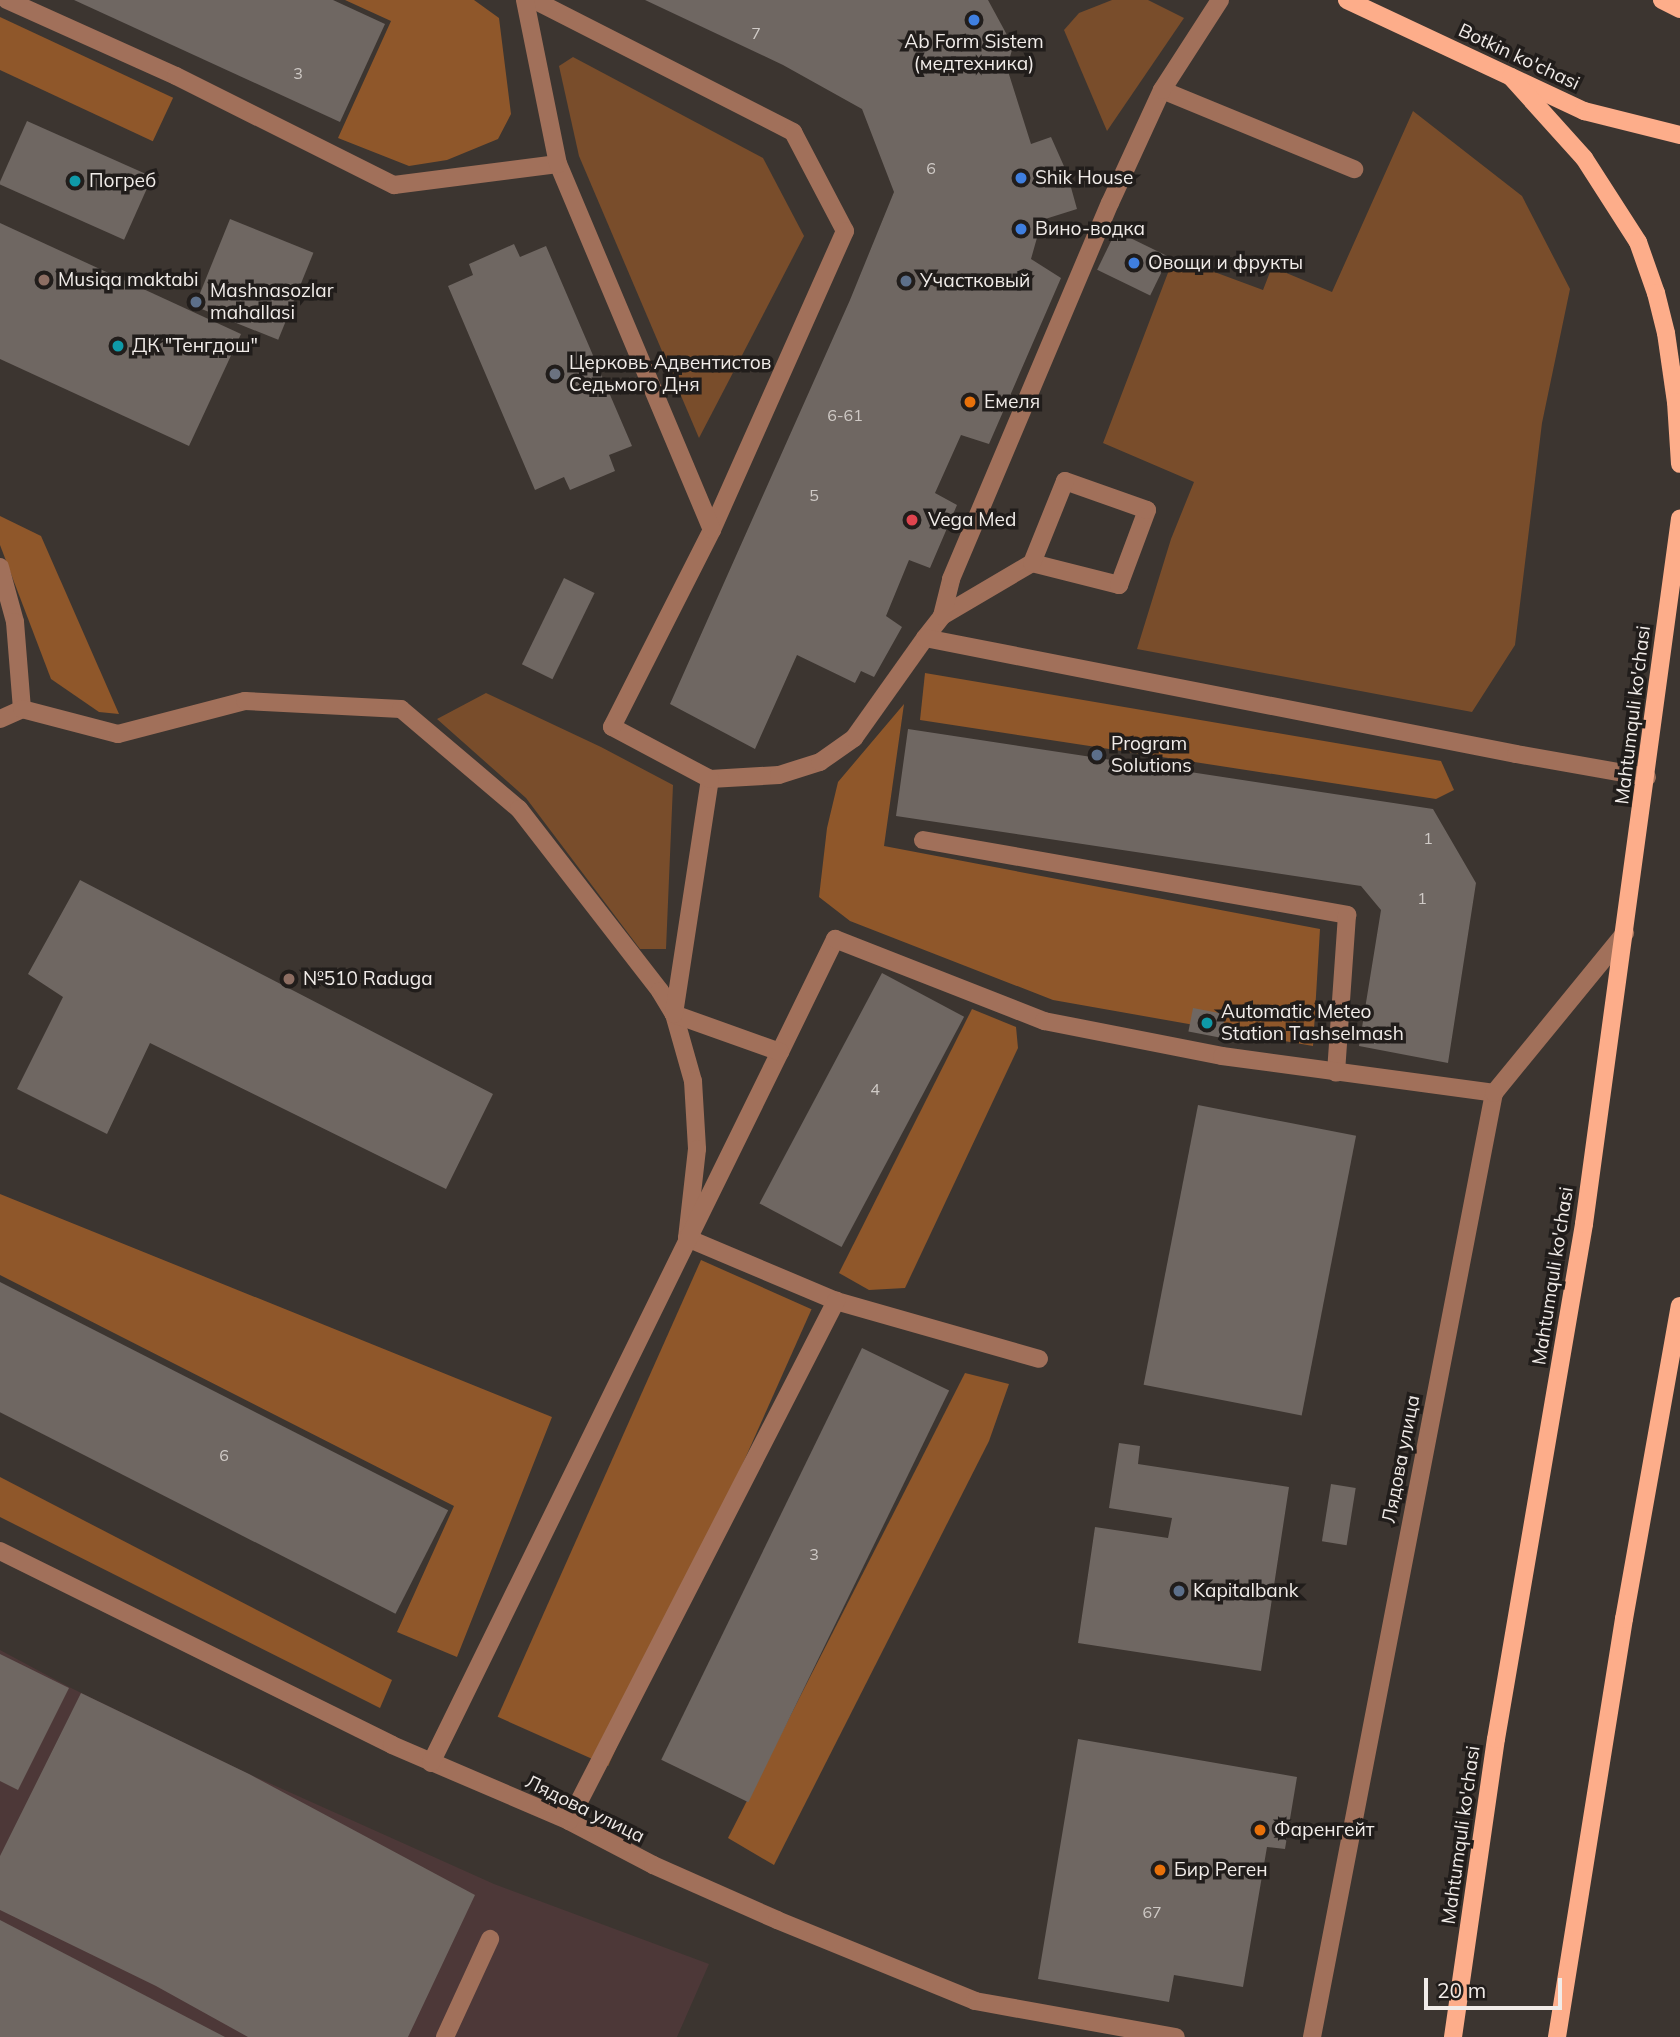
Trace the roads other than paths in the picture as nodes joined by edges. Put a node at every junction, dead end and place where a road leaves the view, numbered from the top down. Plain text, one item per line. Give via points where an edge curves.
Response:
1 (7, 0) edge
2 (525, 0) edge
3 (534, 0) edge
4 (1220, 0) edge
5 (1347, 0) edge
6 (1662, 0) edge
7 (1680, 9) edge
8 (1511, 77) junction
9 (1162, 90) junction
10 (1680, 135) edge
11 (558, 164) junction
12 (1354, 169) dead end
13 (1680, 464) edge
14 (1680, 519) edge
15 (712, 530) junction
16 (1032, 563) junction
17 (0, 566) edge
18 (942, 615) junction
19 (925, 638) junction
20 (22, 709) junction
21 (0, 719) edge
22 (1647, 777) junction
23 (710, 779) junction
24 (923, 840) dead end
25 (1625, 933) junction
26 (674, 1014) junction
27 (780, 1052) junction
28 (1336, 1073) junction
29 (1494, 1093) junction
30 (687, 1238) junction
31 (836, 1301) junction
32 (1680, 1306) edge
33 (1039, 1359) dead end
34 (0, 1551) edge
35 (431, 1763) junction
36 (569, 1821) junction
37 (490, 1939) dead end
38 (445, 2037) edge
39 (1176, 2037) edge
40 (1312, 2037) edge
41 (1453, 2037) edge
42 (1557, 2037) edge

1 - 11 lane via 176,76 394,185
2 - 11 lane
3 - 15 lane via 793,132 845,231
4 - 9 lane
5 - 8 main road, Botkin ko'chasi
6 - 7 main road
8 - 10 main road, Botkin ko'chasi via 1584,111
8 - 13 main road via 1584,158 1638,242 1666,333
9 - 12 lane
9 - 18 lane via 951,579
11 - 15 lane
14 - 22 main road, Mahtumquli ko'chasi
15 - 23 lane via 612,727
16 - 16 lane via 1119,585 1147,510 1065,481
16 - 18 lane
17 - 20 lane via 15,622
18 - 19 lane
19 - 22 lane
19 - 23 lane via 854,738 820,762 779,775
20 - 21 lane
20 - 26 lane via 118,734 245,701 401,709 519,809
22 - 25 main road, Mahtumquli ko'chasi
23 - 26 lane
24 - 28 lane via 1347,915
25 - 29 lane, Лядова улица
25 - 41 main road, Mahtumquli ko'chasi via 1584,1224 1496,1739
26 - 27 lane
26 - 30 lane via 693,1081 697,1149
27 - 28 lane via 835,939 1044,1021
27 - 30 lane
28 - 29 lane
29 - 40 lane, Лядова улица
30 - 31 lane
30 - 35 lane
31 - 33 lane
31 - 36 lane
32 - 42 main road
34 - 35 lane, Лядова улица
35 - 36 lane, Лядова улица
36 - 39 lane, Лядова улица via 653,1865 777,1920 975,2001
37 - 38 lane

